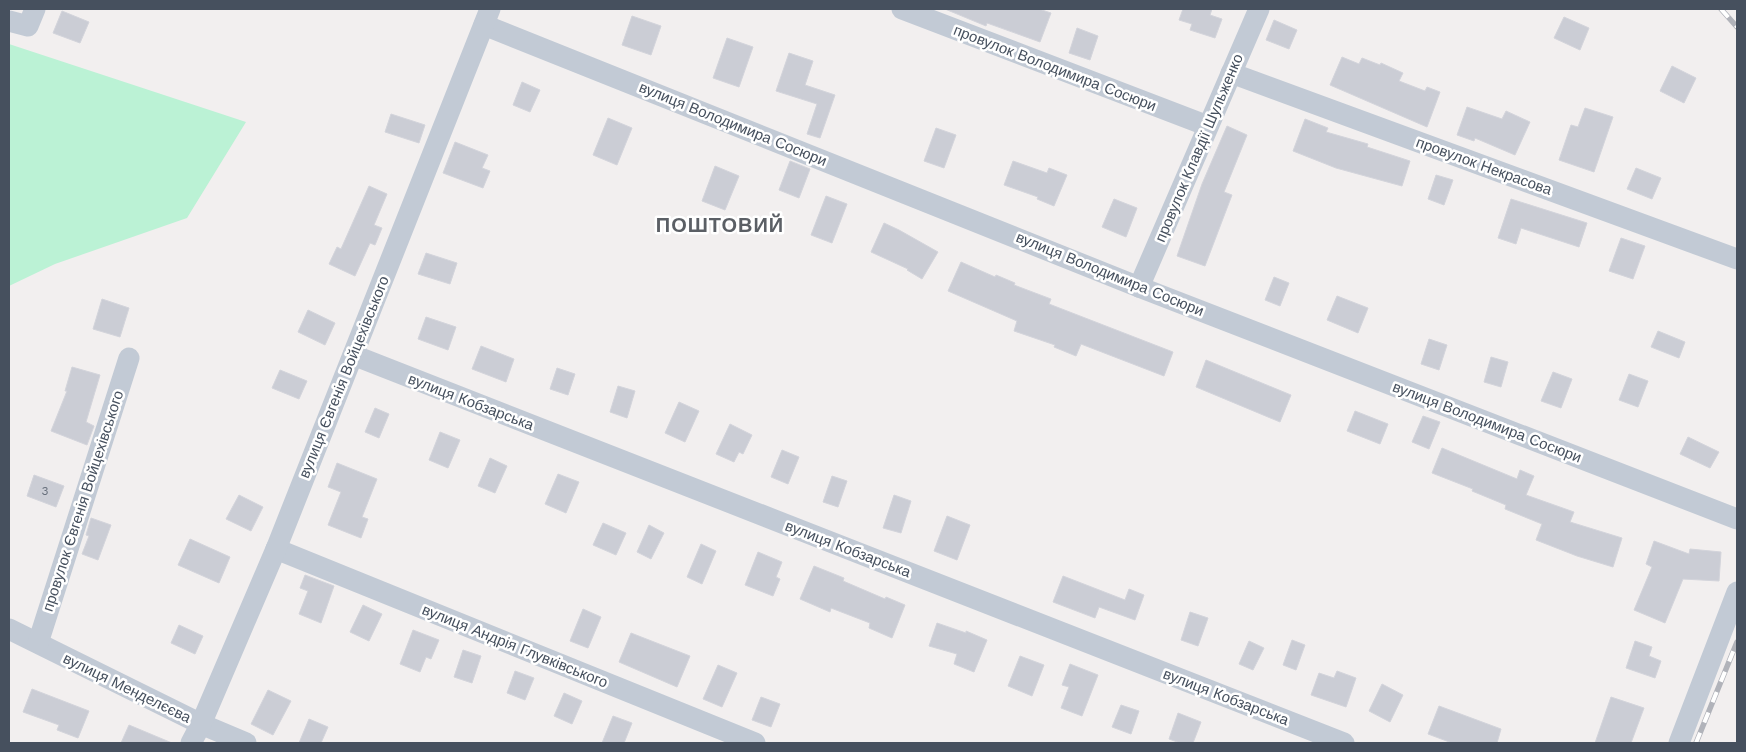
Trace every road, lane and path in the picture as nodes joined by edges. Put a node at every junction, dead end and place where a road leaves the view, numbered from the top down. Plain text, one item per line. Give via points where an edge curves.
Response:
1 (35, 9) edge
2 (902, 9) edge
3 (1259, 9) edge
4 (487, 17) edge
5 (9, 21) edge
6 (1231, 73) junction
7 (1208, 126) junction
8 (1737, 259) edge
9 (1139, 287) junction
10 (353, 355) junction
11 (129, 358) dead end
12 (1737, 519) edge
13 (276, 548) junction
14 (1737, 592) edge
15 (9, 629) edge
16 (38, 643) junction
17 (201, 724) junction
18 (191, 743) edge
19 (246, 743) edge
20 (755, 743) edge
21 (1344, 743) edge
22 (1679, 743) edge

1 - 5 street via 28,26
2 - 7 street, провулок Володимира Сосюри
3 - 6 street, провулок Клавдії Шульженко
4 - 9 street, вулиця Володимира Сосюри
4 - 10 street, вулиця Євгенія Войцехівського
6 - 7 street, провулок Клавдії Шульженко
6 - 8 street, провулок Некрасова
7 - 9 street, провулок Клавдії Шульженко
9 - 12 street, вулиця Володимира Сосюри
10 - 13 street, вулиця Євгенія Войцехівського
10 - 21 street, вулиця Кобзарська
11 - 16 street, провулок Євгенія Войцехівського
13 - 17 street, вулиця Євгенія Войцехівського
13 - 20 street, вулиця Андрія Глувківського
14 - 22 street
15 - 16 street, вулиця Менделєєва
16 - 17 street, вулиця Менделєєва
17 - 18 street, вулиця Євгенія Войцехівського
17 - 19 street, вулиця Менделєєва

